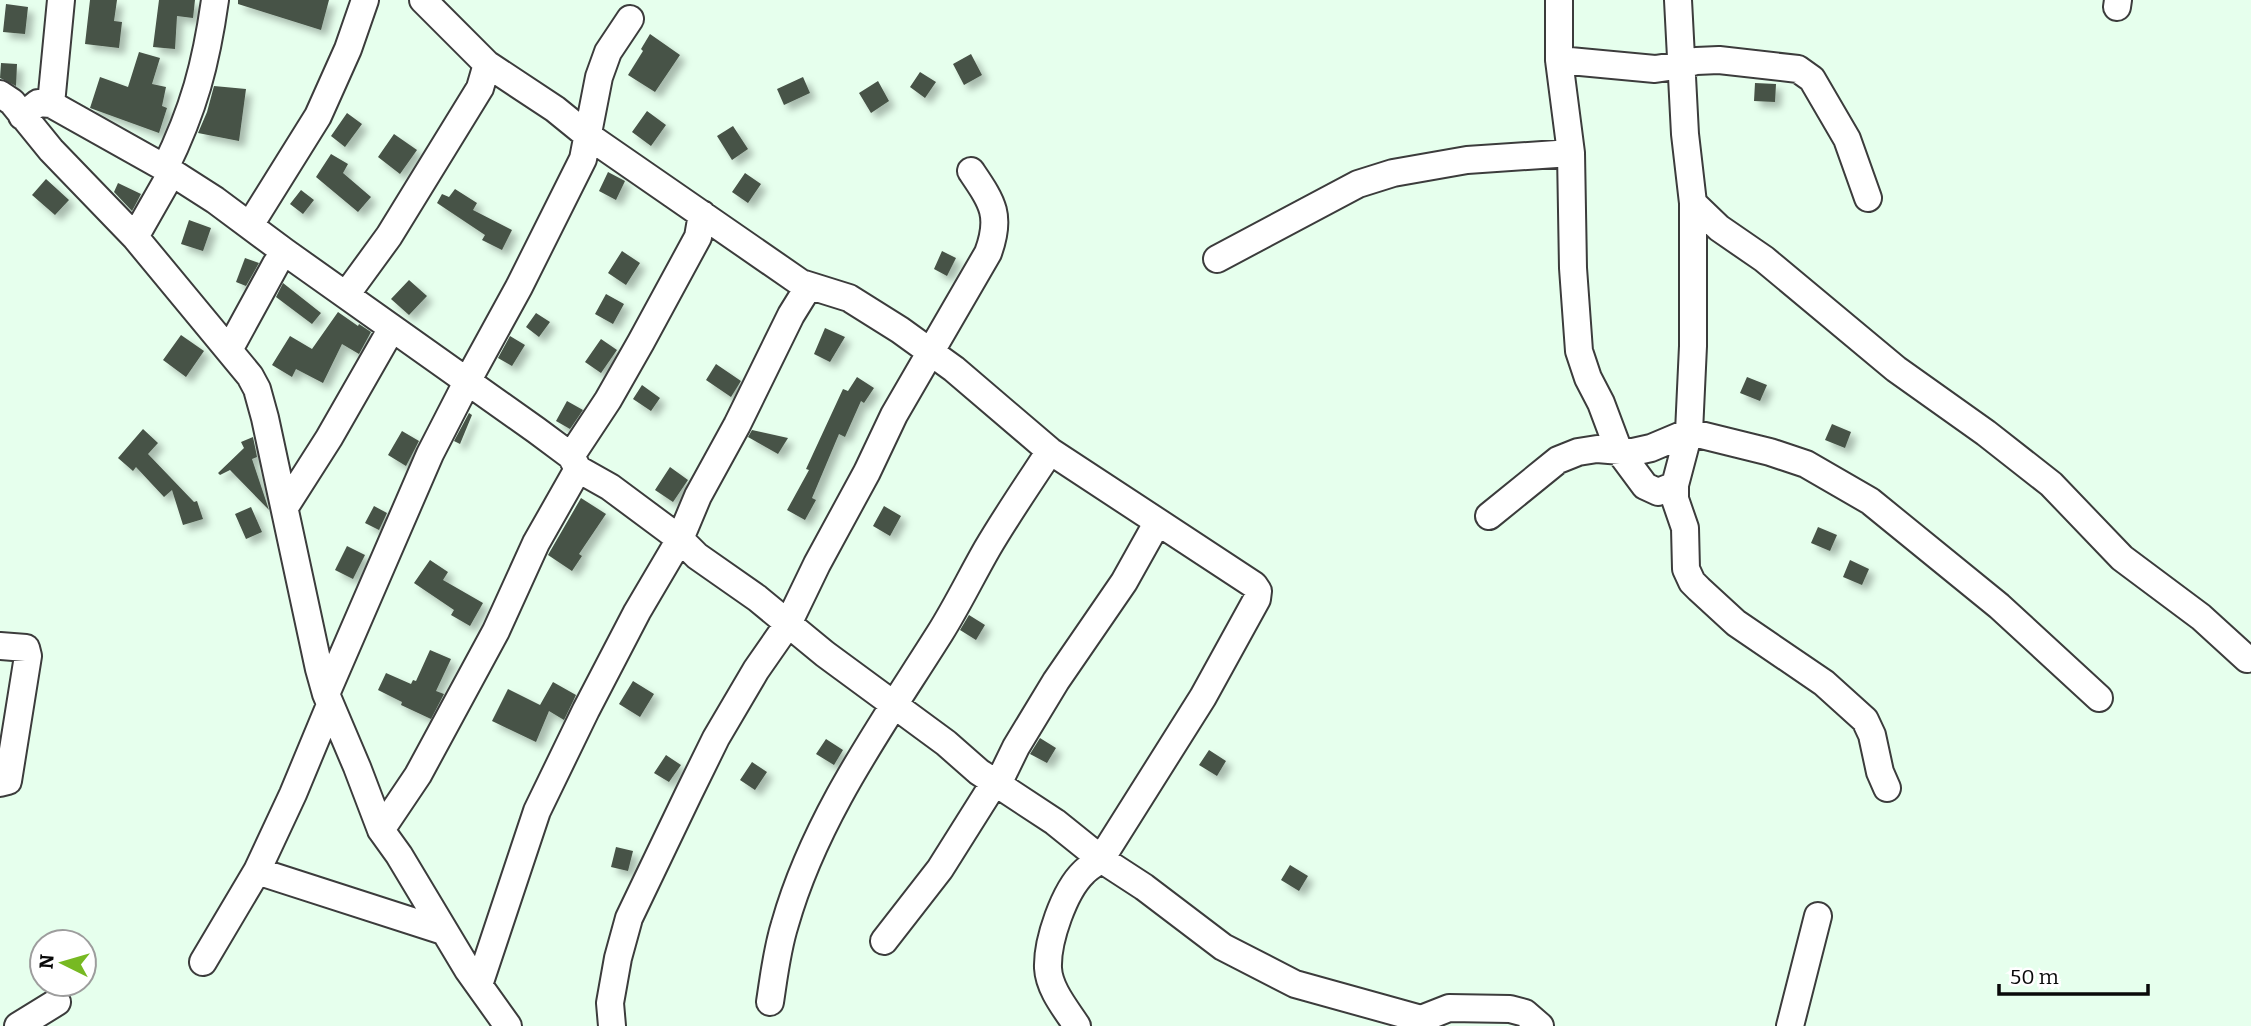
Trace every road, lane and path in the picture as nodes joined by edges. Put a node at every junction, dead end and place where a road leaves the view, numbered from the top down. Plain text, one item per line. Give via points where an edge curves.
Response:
1 (61, 0) edge
2 (215, 0) edge
3 (365, 0) edge
4 (423, 0) edge
5 (1559, 0) edge
6 (1678, 0) edge
7 (630, 19) dead end
8 (1559, 60) junction
9 (487, 64) junction
10 (1682, 65) junction
11 (0, 94) edge
12 (51, 104) junction
13 (22, 116) junction
14 (587, 135) junction
15 (1571, 153) junction
16 (169, 170) junction
17 (971, 171) dead end
18 (1868, 198) dead end
19 (1693, 203) junction
20 (702, 215) junction
21 (250, 225) junction
22 (135, 237) junction
23 (285, 252) junction
24 (1217, 259) dead end
25 (801, 284) junction
26 (346, 295) junction
27 (392, 328) junction
28 (229, 350) junction
29 (932, 352) junction
30 (468, 380) junction
31 (1689, 432) junction
32 (1050, 450) junction
33 (1619, 451) junction
34 (574, 462) junction
35 (1675, 485) junction
36 (285, 507) junction
37 (1489, 516) dead end
38 (1157, 523) junction
39 (680, 539) junction
40 (788, 624) junction
41 (0, 646) edge
42 (2247, 659) dead end
43 (2099, 698) dead end
44 (328, 700) junction
45 (895, 706) junction
46 (0, 782) edge
47 (998, 784) junction
48 (1887, 788) dead end
49 (380, 830) junction
50 (1101, 859) junction
51 (257, 871) junction
52 (1818, 916) dead end
53 (443, 931) junction
54 (884, 941) dead end
55 (203, 962) dead end
56 (479, 985) junction
57 (57, 1002) dead end
58 (770, 1002) dead end
59 (18, 1026) edge
60 (508, 1026) edge
61 (612, 1026) edge
62 (1077, 1026) edge
63 (1540, 1026) edge
64 (1790, 1026) edge

1 - 12 street
2 - 16 street via 199,86
3 - 21 street via 328,97
4 - 9 street
5 - 8 street
6 - 10 street
7 - 14 street via 607,52
8 - 10 street via 1655,69
8 - 15 street
9 - 14 street
9 - 26 street via 480,88 389,236
10 - 18 street via 1742,61 1798,69 1812,79 1847,139
10 - 19 street
11 - 13 street
12 - 13 street via 38,103
12 - 16 street
13 - 22 street
14 - 20 street
14 - 30 street via 572,182
15 - 24 street via 1467,160 1393,173 1358,184
15 - 33 street via 1579,351
16 - 21 street
16 - 22 street
17 - 29 street via 995,214 995,231 988,253
19 - 31 street
19 - 42 street via 1896,369 2051,484 2122,558 2201,617
20 - 25 street
20 - 34 street via 698,237
21 - 23 street
22 - 28 street
23 - 26 street
23 - 28 street
25 - 29 street via 849,298
25 - 39 street via 804,294
26 - 27 street
27 - 30 street
27 - 36 street
28 - 36 street via 257,389
29 - 32 street
29 - 40 street via 894,415
30 - 34 street
30 - 44 street via 414,490
31 - 33 street via 1651,448
31 - 35 street
31 - 43 street via 1806,464 1870,502 1999,606
32 - 38 street
32 - 45 street
33 - 35 street via 1645,486 1658,492
33 - 37 street via 1597,449 1558,460
34 - 39 street
34 - 49 street via 496,631 423,764
35 - 48 street via 1685,528 1686,569 1692,582 1736,623 1824,683 1865,720
36 - 44 street
38 - 47 street via 1124,582 1056,681
38 - 50 street via 1254,585 1257,599 1210,687
39 - 40 street
39 - 56 street via 637,612 537,811
40 - 45 street
40 - 61 street via 716,738 629,918 612,991
41 - 46 street via 26,648 28,656 11,775
44 - 49 street
44 - 51 street via 293,794
45 - 47 street
45 - 58 street via 836,804 799,881 776,960
47 - 50 street
47 - 54 street
49 - 53 street
50 - 62 street via 1083,872 1067,895 1048,968
50 - 63 street via 1223,947 1295,984 1421,1019 1449,1009 1510,1009 1525,1013
51 - 53 street
51 - 55 street
52 - 64 street
53 - 56 street
56 - 60 street
57 - 59 street

